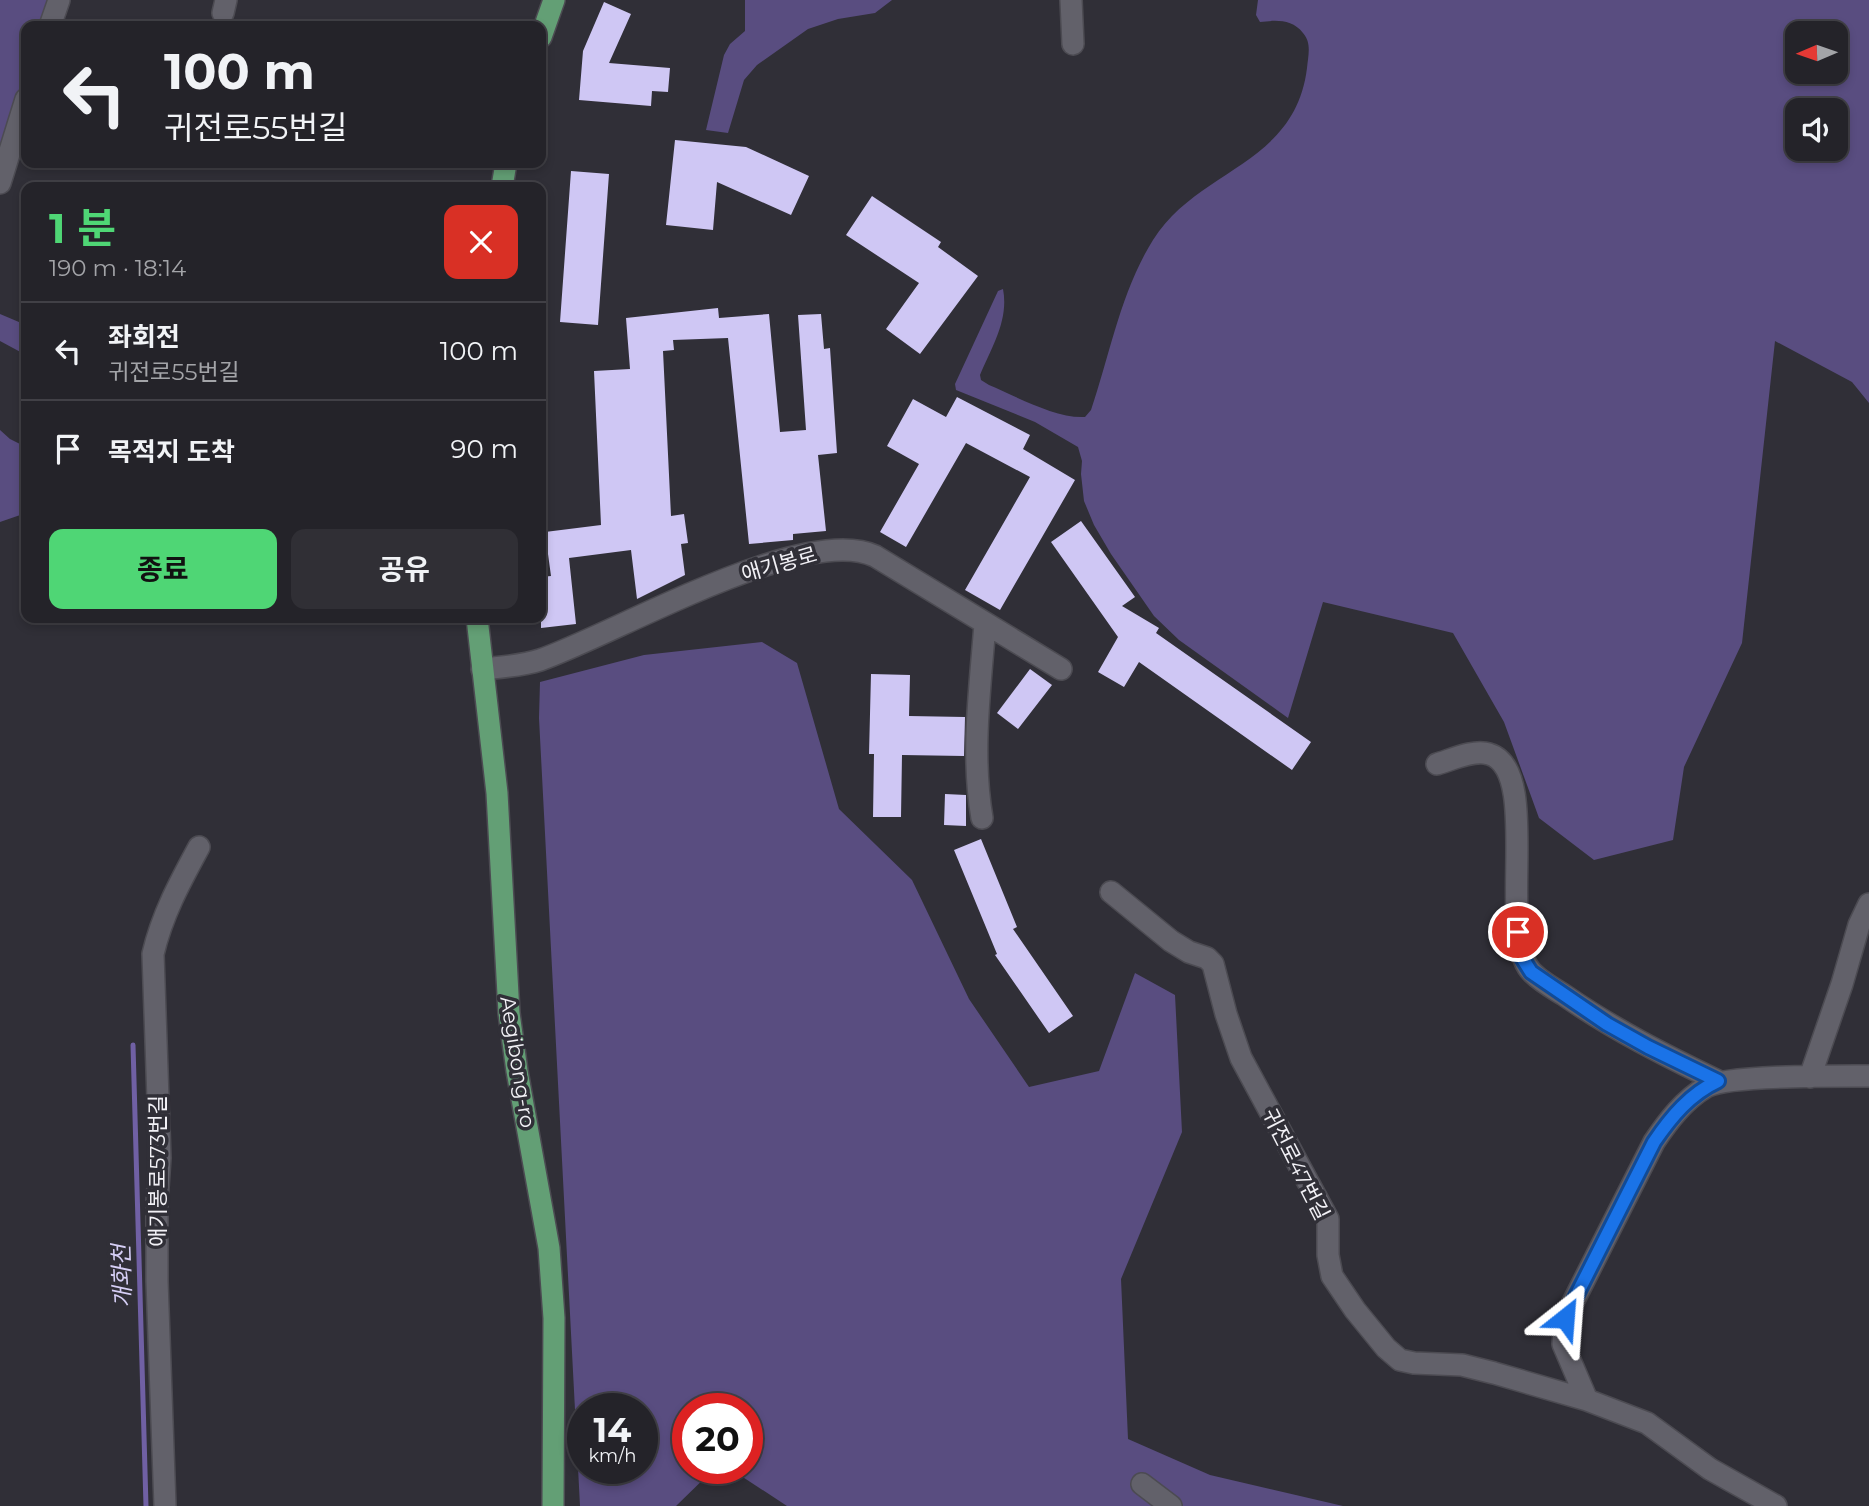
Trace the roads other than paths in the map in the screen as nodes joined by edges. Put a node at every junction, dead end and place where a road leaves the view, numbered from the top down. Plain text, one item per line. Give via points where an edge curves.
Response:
1 (59, 0) edge
2 (554, 0) edge
3 (1071, 0) edge
4 (52, 21) edge
5 (546, 23) edge
6 (1073, 44) dead end
7 (21, 115) edge
8 (0, 183) edge
9 (477, 623) edge
10 (985, 624) junction
11 (482, 669) junction
12 (1061, 669) dead end
13 (1437, 765) dead end
14 (982, 818) dead end
15 (199, 846) dead end
16 (1111, 892) dead end
17 (1869, 904) edge
18 (1869, 1076) edge
19 (1810, 1077) junction
20 (1718, 1081) junction
21 (1587, 1400) junction
22 (1142, 1483) dead end
23 (165, 1506) edge
24 (553, 1506) edge
25 (1171, 1506) edge
26 (1776, 1506) edge

1 - 4 lane
2 - 5 main road
3 - 6 lane
7 - 8 lane
9 - 11 main road, Aegibong-ro
10 - 11 lane, 애기봉로 via 863,551 805,553 748,571 538,660
10 - 12 lane, 애기봉로
10 - 14 lane via 976,759
11 - 24 main road, Aegibong-ro via 497,793 509,1013 549,1248 554,1318
13 - 20 lane via 1487,753 1501,760 1511,775 1518,932 1521,956 1531,972 1607,1024
15 - 23 lane, 애기봉로573번길 via 163,917 153,954
16 - 21 lane, 귀전로47번길 via 1171,941 1213,964 1241,1058 1328,1219 1332,1276 1386,1348 1400,1360 1473,1368
17 - 19 lane via 1858,925
18 - 19 lane
19 - 20 lane
20 - 21 lane via 1691,1098 1654,1142 1565,1318 1563,1343
21 - 26 lane, 귀전로47번길 via 1647,1423 1710,1469
22 - 25 lane

